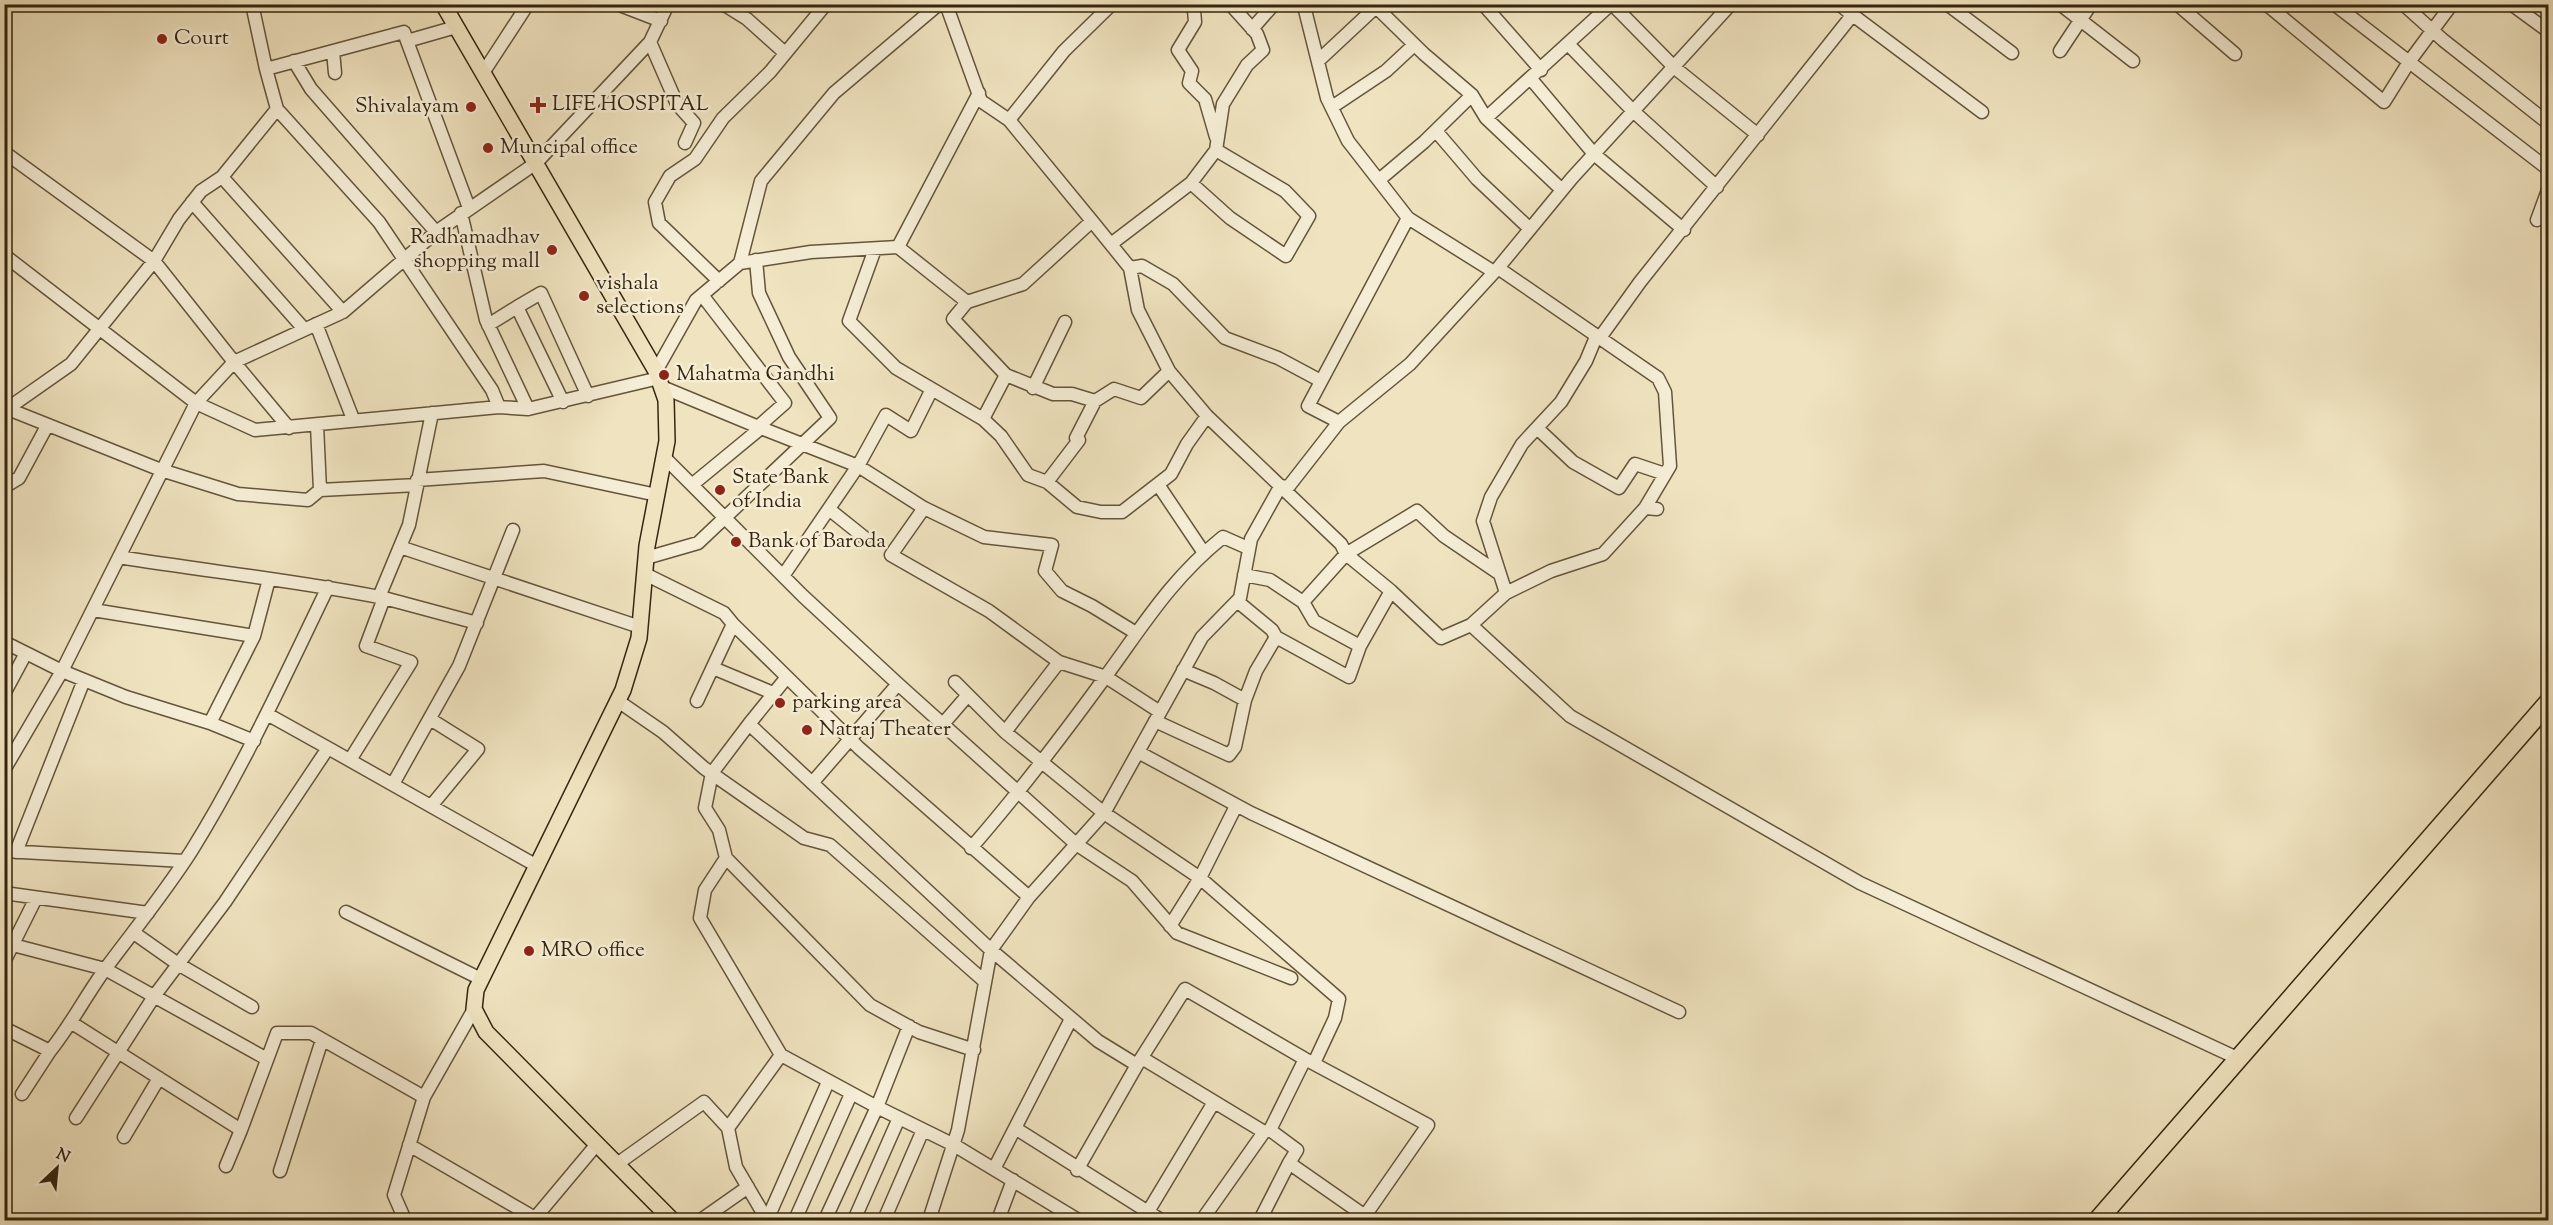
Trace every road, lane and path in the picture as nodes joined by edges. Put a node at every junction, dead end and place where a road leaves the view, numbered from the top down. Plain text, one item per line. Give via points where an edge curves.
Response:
1 (252, 4) edge
2 (443, 4) edge
3 (528, 4) edge
4 (617, 4) edge
5 (668, 4) edge
6 (723, 4) edge
7 (826, 4) edge
8 (939, 4) edge
9 (946, 4) edge
10 (1112, 4) edge
11 (1197, 4) edge
12 (1230, 4) edge
13 (1274, 4) edge
14 (1300, 4) edge
15 (1483, 4) edge
16 (1611, 4) edge
17 (1839, 4) edge
18 (1947, 4) edge
19 (2060, 4) edge
20 (2091, 4) edge
21 (2177, 4) edge
22 (2266, 4) edge
23 (2334, 4) edge
24 (2403, 4) edge
25 (2452, 4) edge
26 (2511, 4) edge
27 (1376, 5) edge
28 (1724, 7) edge
29 (1854, 9) edge
30 (2079, 19) junction
31 (661, 21) junction
32 (456, 27) junction
33 (1252, 29) junction
34 (2434, 30) junction
35 (2548, 31) edge
36 (407, 41) junction
37 (650, 42) junction
38 (1568, 44) junction
39 (1414, 45) junction
40 (333, 51) junction
41 (2060, 51) dead end
42 (785, 53) junction
43 (2012, 53) dead end
44 (2235, 54) dead end
45 (294, 61) junction
46 (1318, 61) junction
47 (2133, 61) dead end
48 (2409, 62) junction
49 (1674, 65) junction
50 (266, 69) junction
51 (1541, 70) junction
52 (335, 73) dead end
53 (483, 73) junction
54 (1531, 79) junction
55 (979, 93) junction
56 (1472, 95) junction
57 (1332, 107) junction
58 (277, 110) junction
59 (1632, 111) junction
60 (1982, 112) dead end
61 (1486, 118) junction
62 (1010, 120) junction
63 (2548, 123) edge
64 (1436, 131) junction
65 (1758, 135) junction
66 (685, 143) dead end
67 (1217, 146) junction
68 (4, 152) edge
69 (1594, 154) junction
70 (536, 163) junction
71 (2548, 169) edge
72 (222, 177) junction
73 (1378, 180) junction
74 (1191, 183) junction
75 (1717, 187) junction
76 (1562, 190) junction
77 (2548, 190) edge
78 (192, 202) junction
79 (465, 211) junction
80 (1408, 218) junction
81 (2537, 220) dead end
82 (1092, 221) junction
83 (1530, 229) junction
84 (1684, 230) junction
85 (436, 232) junction
86 (1111, 244) junction
87 (898, 247) junction
88 (875, 249) junction
89 (4, 255) edge
90 (404, 257) junction
91 (756, 260) junction
92 (154, 261) junction
93 (740, 263) junction
94 (1130, 268) junction
95 (1496, 270) junction
96 (719, 281) junction
97 (702, 295) junction
98 (967, 302) junction
99 (517, 307) junction
100 (343, 312) junction
101 (1065, 322) dead end
102 (488, 325) junction
103 (310, 327) junction
104 (99, 328) junction
105 (1598, 338) junction
106 (234, 362) junction
107 (1169, 371) junction
108 (1006, 375) junction
109 (659, 379) junction
110 (1321, 381) junction
111 (1033, 388) junction
112 (932, 389) junction
113 (588, 396) junction
114 (1095, 401) junction
115 (563, 402) junction
116 (196, 403) junction
117 (499, 407) junction
118 (6, 408) edge
119 (528, 409) junction
120 (432, 413) junction
121 (1207, 416) junction
122 (353, 419) junction
123 (983, 419) junction
124 (1339, 422) junction
125 (317, 425) junction
126 (47, 426) junction
127 (760, 427) junction
128 (289, 428) junction
129 (1537, 428) junction
130 (805, 444) junction
131 (664, 457) junction
132 (858, 466) junction
133 (161, 470) junction
134 (1665, 474) junction
135 (417, 482) junction
136 (1047, 482) junction
137 (693, 484) junction
138 (1159, 486) junction
139 (4, 487) edge
140 (1280, 487) junction
141 (320, 490) junction
142 (657, 495) junction
143 (924, 508) junction
144 (830, 510) junction
145 (725, 516) junction
146 (513, 530) dead end
147 (865, 538) dead end
148 (400, 547) junction
149 (1248, 548) junction
150 (1204, 553) junction
151 (1346, 554) junction
152 (118, 557) junction
153 (646, 566) junction
154 (1500, 574) junction
155 (1244, 575) junction
156 (783, 576) junction
157 (496, 578) junction
158 (269, 579) junction
159 (328, 587) junction
160 (1391, 591) junction
161 (1506, 593) junction
162 (381, 597) junction
163 (1237, 601) junction
164 (1303, 602) junction
165 (93, 610) junction
166 (477, 622) junction
167 (733, 624) junction
168 (1471, 625) junction
169 (640, 627) junction
170 (1136, 633) junction
171 (254, 636) junction
172 (1276, 637) junction
173 (4, 642) edge
174 (1360, 646) junction
175 (26, 653) junction
176 (1059, 662) junction
177 (713, 668) junction
178 (1183, 670) junction
179 (62, 671) junction
180 (787, 676) junction
181 (1106, 677) junction
182 (84, 680) junction
183 (955, 682) dead end
184 (898, 684) junction
185 (773, 693) junction
186 (4, 694) edge
187 (968, 695) junction
188 (618, 700) junction
189 (1245, 700) junction
190 (697, 701) dead end
191 (2548, 703) edge
192 (267, 714) junction
193 (1157, 716) junction
194 (430, 718) junction
195 (210, 723) junction
196 (749, 724) junction
197 (943, 724) junction
198 (1005, 732) junction
199 (850, 739) junction
200 (254, 741) junction
201 (328, 748) junction
202 (1138, 752) junction
203 (350, 760) junction
204 (1041, 763) junction
205 (4, 770) edge
206 (712, 773) junction
207 (812, 783) junction
208 (393, 784) junction
209 (1018, 793) junction
210 (431, 806) junction
211 (1236, 806) junction
212 (1104, 813) junction
213 (1076, 844) junction
214 (971, 848) junction
215 (10, 852) edge
216 (726, 858) junction
217 (184, 861) junction
218 (537, 866) junction
219 (1200, 878) junction
220 (4, 893) edge
221 (1029, 897) junction
222 (36, 898) junction
223 (346, 912) dead end
224 (148, 913) junction
225 (1170, 926) junction
226 (134, 933) junction
227 (13, 945) junction
228 (991, 950) junction
229 (5, 962) edge
230 (178, 964) junction
231 (105, 969) junction
232 (1292, 978) dead end
233 (482, 980) junction
234 (983, 980) junction
235 (155, 995) junction
236 (252, 1007) dead end
237 (474, 1009) junction
238 (1679, 1012) dead end
239 (1071, 1019) junction
240 (72, 1023) junction
241 (909, 1026) junction
242 (4, 1028) edge
243 (322, 1040) junction
244 (974, 1050) junction
245 (50, 1051) junction
246 (118, 1052) junction
247 (781, 1055) junction
248 (2237, 1058) junction
249 (267, 1059) junction
250 (1309, 1061) junction
251 (1139, 1062) junction
252 (159, 1078) junction
253 (828, 1082) junction
254 (22, 1094) dead end
255 (851, 1094) junction
256 (424, 1097) junction
257 (1214, 1102) junction
258 (877, 1107) junction
259 (76, 1118) dead end
260 (899, 1118) junction
261 (728, 1128) junction
262 (1015, 1128) junction
263 (241, 1130) junction
264 (923, 1130) junction
265 (1267, 1131) junction
266 (124, 1137) dead end
267 (597, 1144) junction
268 (410, 1145) junction
269 (954, 1145) junction
270 (1289, 1163) junction
271 (617, 1164) junction
272 (226, 1166) dead end
273 (994, 1169) junction
274 (1077, 1170) junction
275 (280, 1171) dead end
276 (1013, 1180) junction
277 (748, 1187) junction
278 (1145, 1216) edge
279 (1364, 1218) edge
280 (767, 1220) edge
281 (405, 1221) edge
282 (672, 1221) edge
283 (701, 1221) edge
284 (795, 1221) edge
285 (825, 1221) edge
286 (854, 1221) edge
287 (884, 1221) edge
288 (929, 1221) edge
289 (998, 1221) edge
290 (1078, 1221) edge
291 (1161, 1221) edge
292 (1203, 1221) edge
293 (1260, 1221) edge
294 (2098, 1221) edge

1 - 50 street
2 - 32 main road
3 - 53 street
4 - 31 street
5 - 31 street
6 - 42 street via 747,19
7 - 42 street
8 - 93 street via 834,93 760,181
9 - 55 street
10 - 62 street via 1064,51
11 - 67 street via 1195,22 1178,50 1192,71 1189,83 1205,99
12 - 33 street
13 - 33 street
14 - 46 street
15 - 51 street
16 - 38 street
16 - 49 street
17 - 29 street
18 - 43 street
19 - 30 street
20 - 30 street
21 - 44 street
22 - 48 street via 2384,102
23 - 48 street
24 - 34 street
25 - 34 street
26 - 35 street
27 - 39 street
27 - 46 street
28 - 49 street
29 - 60 street
29 - 65 street
30 - 41 street
30 - 47 street
31 - 37 street
32 - 36 street
32 - 53 main road
33 - 67 street via 1263,50 1247,65 1223,104
34 - 48 street
34 - 63 street
36 - 40 street via 404,32
36 - 79 street
37 - 66 street via 677,104 694,123
37 - 70 street
38 - 51 street
38 - 59 street
39 - 56 street
39 - 57 street via 1386,71
40 - 45 street
40 - 52 street
42 - 96 street via 723,118 695,159 670,176 655,202 658,223
45 - 50 street
45 - 85 street via 311,89
46 - 57 street
48 - 71 street
49 - 59 street
49 - 65 street
50 - 58 street
51 - 54 street
53 - 70 main road
54 - 61 street
54 - 69 street
55 - 62 street via 981,100
55 - 87 street
56 - 61 street
56 - 64 street
57 - 73 street via 1348,141
58 - 72 street
58 - 90 street via 379,222
59 - 69 street
59 - 75 street
61 - 76 street
62 - 82 street
64 - 73 street
64 - 83 street via 1477,179
65 - 75 street
67 - 74 street
67 - 74 street via 1286,191 1309,216 1286,256 1230,218
68 - 92 street
69 - 76 street
69 - 84 street
70 - 79 street
70 - 109 main road
72 - 78 street
72 - 100 street
73 - 80 street
74 - 86 street
75 - 84 street
76 - 83 street
77 - 81 street
78 - 92 street
78 - 103 street
79 - 85 street
79 - 102 street
80 - 95 street
80 - 110 street
82 - 86 street
82 - 98 street via 1023,284
83 - 95 street
84 - 105 street
85 - 90 street
86 - 94 street
87 - 88 street
87 - 98 street
88 - 91 street
88 - 112 street via 849,321 896,368
89 - 104 street
90 - 100 street
90 - 117 street via 492,390
91 - 93 street
91 - 130 street via 759,293 789,357 830,418
92 - 104 street
92 - 106 street
93 - 96 street
94 - 107 street via 1138,310
94 - 110 street via 1142,266 1173,284 1225,338 1278,358
95 - 105 street
95 - 124 street via 1410,364
96 - 97 street
97 - 109 street via 696,300
97 - 127 street via 785,403
98 - 108 street via 953,319
99 - 102 street
99 - 113 street via 541,293
99 - 115 street
100 - 103 street
101 - 111 street
102 - 119 street
103 - 106 street
103 - 122 street
104 - 116 street
104 - 118 street via 70,364
105 - 129 street via 1561,402
105 - 134 street via 1658,378 1665,392 1670,466
106 - 116 street
106 - 128 street
107 - 114 street via 1141,398 1114,389
107 - 121 street
108 - 111 street
108 - 123 street
109 - 113 street
109 - 127 street
109 - 131 main road via 666,400
110 - 124 street via 1308,406
111 - 114 street
112 - 123 street
112 - 132 street via 911,431 886,415
113 - 115 street
114 - 136 street via 1076,438 1079,440
115 - 119 street
116 - 128 street via 255,430
116 - 133 street
117 - 119 street
117 - 120 street
118 - 126 street
120 - 122 street
120 - 135 street
121 - 138 street via 1171,474
121 - 140 street
122 - 125 street
123 - 136 street via 1002,436 1028,475
124 - 140 street via 1289,486
125 - 128 street
125 - 141 street
126 - 133 street
126 - 139 street via 19,478
127 - 130 street
127 - 137 street
129 - 134 street via 1573,462 1619,488 1635,464
129 - 154 street via 1522,444 1491,497 1483,521
130 - 132 street
130 - 145 street
131 - 137 street
131 - 142 main road
132 - 143 street
132 - 144 street
133 - 141 street via 238,494 308,500
133 - 152 street
134 - 161 street via 1651,508 1603,554 1551,571
135 - 141 street
135 - 142 street via 544,471
135 - 148 street via 409,525
136 - 138 street via 1077,507 1101,512 1122,512
137 - 145 street
138 - 150 street
140 - 149 street
140 - 151 street via 1341,544
142 - 153 main road
143 - 170 street via 984,537 1052,545 1045,571 1062,591
143 - 176 street via 891,555 989,611
144 - 147 street
144 - 156 street
145 - 153 street via 698,543
145 - 156 street
146 - 157 street
148 - 157 street
148 - 162 street
149 - 150 street via 1222,537
149 - 155 street
150 - 170 street via 1159,600
151 - 154 street via 1417,511 1443,536
151 - 160 street
151 - 164 street
152 - 158 street
152 - 165 street
153 - 167 street via 724,613
153 - 169 main road
154 - 161 street
155 - 163 street
155 - 164 street via 1270,580
156 - 184 street
157 - 166 street
157 - 169 street
158 - 159 street
158 - 171 street
159 - 162 street
159 - 192 street
160 - 168 street via 1441,638
160 - 174 street
161 - 168 street
162 - 166 street
162 - 203 street via 366,646 411,662
163 - 172 street
163 - 178 street via 1202,638
164 - 174 street via 1314,621
165 - 171 street
165 - 179 street
166 - 194 street via 459,666
167 - 177 street
167 - 180 street
168 - 248 street via 1570,716 1849,877
169 - 188 main road
170 - 181 street
171 - 195 street
172 - 174 street via 1349,677
172 - 189 street
173 - 175 street
175 - 179 street
175 - 186 street
176 - 181 street
176 - 198 street
177 - 185 street
177 - 190 street
178 - 189 street
178 - 193 street
179 - 182 street
179 - 205 street
180 - 185 street
180 - 199 street
181 - 193 street
181 - 204 street
182 - 195 street
182 - 215 street
183 - 187 street
184 - 197 street
184 - 199 street
185 - 196 street
187 - 197 street
187 - 198 street
188 - 206 street
188 - 218 main road
189 - 193 street via 1235,747 1229,755
191 - 248 highway
192 - 200 street
192 - 201 street
193 - 202 street
194 - 208 street
194 - 210 street via 478,749
195 - 200 street
196 - 206 street
196 - 207 street
197 - 209 street
198 - 204 street
199 - 207 street
199 - 214 street
200 - 217 street
201 - 203 street
201 - 230 street via 225,902
202 - 211 street
202 - 212 street
203 - 208 street
204 - 209 street
204 - 212 street
206 - 216 street via 705,808 719,830
206 - 234 street via 804,838 830,845
207 - 228 street
208 - 210 street
209 - 213 street
209 - 214 street
210 - 218 street
211 - 219 street
211 - 238 street
212 - 213 street
212 - 219 street
213 - 221 street
213 - 225 street via 1132,881
214 - 221 street
215 - 217 street
216 - 241 street via 870,1005
216 - 247 street via 705,890 700,918
217 - 224 street
218 - 233 main road
219 - 225 street
219 - 250 street via 1339,999 1335,1018
220 - 222 street
221 - 228 street
222 - 224 street
222 - 227 street
223 - 233 street
224 - 226 street
225 - 232 street via 1177,933
226 - 230 street
226 - 231 street
227 - 229 street
227 - 231 street
228 - 234 street
228 - 239 street
230 - 235 street
230 - 236 street
231 - 235 street
231 - 240 street
233 - 237 main road via 476,990
234 - 244 street
235 - 246 street
235 - 249 street
237 - 256 street
237 - 267 main road via 486,1032
239 - 251 street via 1098,1041
239 - 262 street
240 - 245 street
240 - 246 street
241 - 244 street
241 - 258 street
242 - 245 street
243 - 249 street via 311,1033 277,1033
243 - 256 street
243 - 275 street
244 - 269 street
245 - 254 street
246 - 252 street
246 - 259 street
247 - 253 street
247 - 261 street
248 - 294 highway
249 - 263 street
250 - 251 street via 1185,989
250 - 265 street
250 - 279 street via 1428,1125
251 - 257 street
251 - 274 street
252 - 263 street
252 - 266 street
253 - 255 street
253 - 280 street
255 - 258 street
255 - 284 street
256 - 268 street
257 - 265 street
257 - 278 street
258 - 260 street
258 - 285 street
260 - 264 street
260 - 286 street
261 - 271 street via 704,1102
261 - 277 street via 736,1167
262 - 273 street
262 - 274 street
263 - 272 street
264 - 269 street
264 - 287 street
265 - 270 street via 1297,1150
265 - 292 street
267 - 268 street via 535,1218
267 - 271 main road
268 - 281 street via 394,1195
269 - 273 street
269 - 288 street
270 - 279 street
270 - 293 street
271 - 282 main road
273 - 276 street
274 - 278 street
276 - 289 street
276 - 290 street
277 - 280 street
277 - 283 street
278 - 291 street

